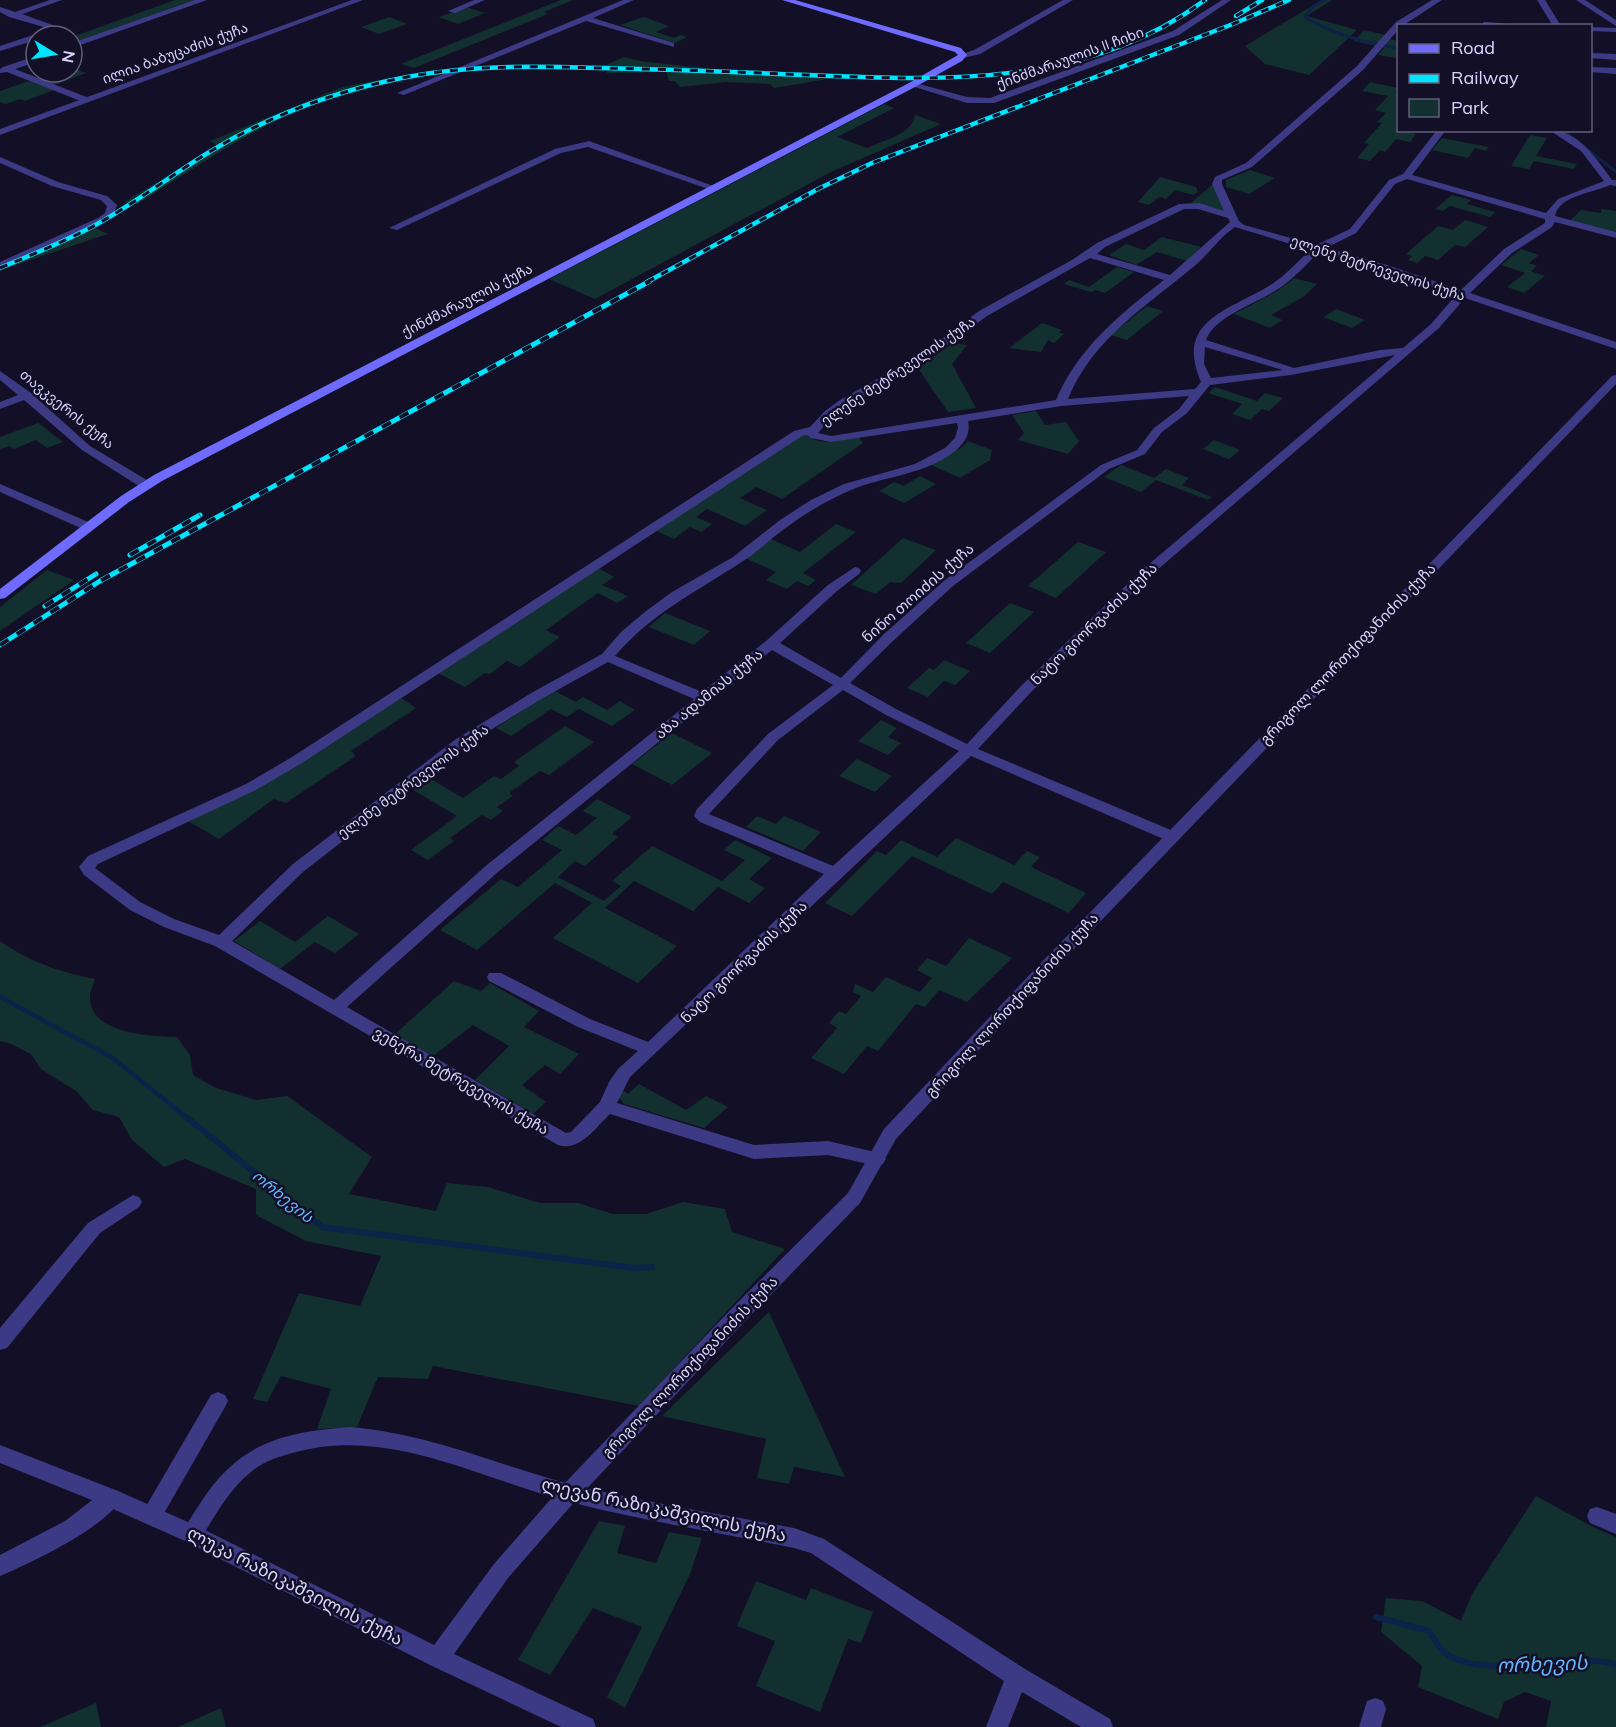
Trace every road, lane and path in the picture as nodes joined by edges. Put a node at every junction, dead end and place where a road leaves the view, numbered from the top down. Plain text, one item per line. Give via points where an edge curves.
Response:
1 (58, 0) edge
2 (203, 0) edge
3 (359, 0) edge
4 (481, 0) edge
5 (630, 0) edge
6 (786, 0) edge
7 (1070, 0) edge
8 (1227, 0) edge
9 (1438, 0) edge
10 (1541, 0) edge
11 (1580, 0) edge
12 (0, 9) edge
13 (452, 11) dead end
14 (12, 15) junction
15 (586, 18) junction
16 (40, 24) edge
17 (1399, 24) edge
18 (1556, 24) edge
19 (1616, 24) edge
20 (1397, 26) edge
21 (1592, 29) edge
22 (1616, 30) edge
23 (24, 41) edge
24 (84, 42) edge
25 (671, 45) dead end
26 (1, 49) edge
27 (963, 55) junction
28 (1592, 55) edge
29 (24, 57) edge
30 (1616, 57) edge
31 (24, 63) edge
32 (1592, 69) edge
33 (3, 70) edge
34 (1616, 71) edge
35 (912, 85) junction
36 (402, 93) dead end
37 (86, 100) junction
38 (0, 132) edge
39 (1440, 132) edge
40 (1556, 132) edge
41 (0, 160) edge
42 (1406, 176) junction
43 (1612, 182) edge
44 (714, 188) junction
45 (1551, 219) junction
46 (1234, 220) junction
47 (394, 228) dead end
48 (1616, 235) edge
49 (1318, 248) junction
50 (1091, 255) junction
51 (0, 266) edge
52 (1172, 279) junction
53 (1463, 294) junction
54 (1200, 342) junction
55 (1616, 346) edge
56 (1404, 351) junction
57 (1294, 370) junction
58 (0, 374) edge
59 (1616, 378) edge
60 (1202, 387) junction
61 (27, 395) junction
62 (1061, 403) junction
63 (0, 406) edge
64 (962, 417) junction
65 (813, 430) junction
66 (147, 485) junction
67 (0, 488) edge
68 (89, 527) junction
69 (855, 571) dead end
70 (0, 595) edge
71 (771, 644) junction
72 (607, 657) junction
73 (842, 684) junction
74 (704, 698) junction
75 (969, 750) junction
76 (1173, 837) junction
77 (835, 873) junction
78 (221, 942) junction
79 (495, 977) dead end
80 (334, 1009) junction
81 (649, 1049) junction
82 (607, 1106) junction
83 (877, 1159) junction
84 (133, 1202) dead end
85 (0, 1342) edge
86 (218, 1401) dead end
87 (0, 1454) edge
88 (570, 1492) junction
89 (111, 1498) junction
90 (152, 1515) junction
91 (1597, 1516) dead end
92 (1616, 1524) edge
93 (192, 1534) junction
94 (0, 1566) edge
95 (438, 1658) junction
96 (1017, 1677) junction
97 (585, 1727) edge
98 (997, 1727) edge
99 (1102, 1727) edge

1 - 14 street
2 - 24 street
3 - 37 street, ილია ბაბუცაძის ქუჩა
4 - 13 street
5 - 15 street
6 - 27 main road via 958,50
7 - 27 street via 977,52
8 - 35 street, ქინძმარაულის II ჩიხი via 1166,37 991,101 967,100
9 - 17 street
10 - 18 street
11 - 19 street
12 - 14 street
14 - 16 street
15 - 25 street
15 - 36 street
20 - 46 street via 1360,68 1249,165 1218,179 1221,195
21 - 22 street
23 - 26 street
26 - 29 street
27 - 35 main road, ქინძმარაულის ქუჩა
28 - 30 street
31 - 33 street
32 - 34 street
33 - 37 street
35 - 44 main road, ქინძმარაულის ქუჩა
37 - 38 street, ილია ბაბუცაძის ქუჩა
39 - 42 street
40 - 43 street via 1584,149
41 - 51 street via 55,184 104,198 112,206 110,214 94,224
42 - 45 street
42 - 49 street via 1392,182 1353,231
43 - 45 street, ნატო გიორგაძის ქუჩა via 1561,202 1551,211
44 - 47 street via 590,144 579,145 558,151
44 - 66 main road, ქინძმარაულის ქუჩა
45 - 48 street
45 - 53 street, ნატო გიორგაძის ქუჩა via 1543,231 1508,251
46 - 49 street, ელენე მეტრეველის ქუჩა via 1241,227
46 - 50 street, ელენე მეტრეველის ქუჩა via 1199,206 1182,206 1101,245
46 - 52 street
49 - 53 street, ელენე მეტრეველის ქუჩა
49 - 54 street via 1277,285 1212,322
50 - 52 street
50 - 65 street, ელენე მეტრეველის ქუჩა via 1031,285 971,322 924,357 839,407
52 - 62 street via 1106,334 1072,377
53 - 55 street, ელენე მეტრეველის ქუჩა
53 - 56 street, ნატო გიორგაძის ქუჩა via 1435,326
54 - 57 street
54 - 60 street
56 - 57 street
56 - 75 street, ნატო გიორგაძის ქუჩა via 1145,574
57 - 60 street
58 - 61 street, თავკვერის ქუჩა
59 - 76 street, გრიგოლ ლორთქიფანიძის ქუჩა
60 - 62 street
60 - 73 street, ნინო თოიძის ქუჩა via 1141,452 1105,467 949,583
61 - 63 street
61 - 66 street, თავკვერის ქუჩა via 86,448
62 - 64 street
64 - 65 street, ელენე მეტრეველის ქუჩა via 831,439 815,436
64 - 72 street, ელენე მეტრეველის ქუჩა via 960,439 948,450 919,466 848,487 799,513 737,560 651,614
65 - 78 street, ვენერა მეტრეველის ქუჩა via 798,433 297,760 250,788 87,867 135,906
66 - 68 main road, ქინძმარაულის ქუჩა
67 - 68 street
68 - 70 main road, ქინძმარაულის ქუჩა
69 - 71 street via 832,586
71 - 73 street, აზა ადამიას ქუჩა
71 - 74 street, აზა ადამიას ქუჩა
72 - 74 street
72 - 78 street, ელენე მეტრეველის ქუჩა via 453,748 298,868
73 - 75 street, აზა ადამიას ქუჩა
73 - 77 street, ნინო თოიძის ქუჩა via 773,737 701,816
74 - 80 street, აზა ადამიას ქუჩა via 493,868
75 - 76 street, აზა ადამიას ქუჩა
75 - 77 street, ნატო გიორგაძის ქუჩა
76 - 83 street, გრიგოლ ლორთქიფანიძის ქუჩა via 890,1134
77 - 81 street, ნატო გიორგაძის ქუჩა via 696,1009
78 - 80 street, ვენერა მეტრეველის ქუჩა
79 - 81 street via 584,1023
80 - 82 street, ვენერა მეტრეველის ქუჩა via 564,1140 576,1137
81 - 82 street, ნატო გიორგაძის ქუჩა via 617,1082
82 - 83 street via 754,1152 828,1148
83 - 88 street, გრიგოლ ლორთქიფანიძის ქუჩა via 854,1198
84 - 85 street via 94,1228
86 - 90 street
87 - 89 street, ლუკა რაზიკაშვილის ქუჩა
88 - 93 street, ლევან რაზიკაშვილის ქუჩა via 412,1444 354,1435 316,1438 286,1445 244,1465
88 - 95 street, გრიგოლ ლორთქიფანიძის ქუჩა via 501,1571
88 - 96 street, ლევან რაზიკაშვილის ქუჩა via 817,1546
89 - 90 street, ლუკა რაზიკაშვილის ქუჩა
89 - 94 street via 70,1530
90 - 93 street, ლუკა რაზიკაშვილის ქუჩა
91 - 92 street
93 - 95 street, ლუკა რაზიკაშვილის ქუჩა
95 - 97 street, ლუკა რაზიკაშვილის ქუჩა
96 - 98 street
96 - 99 street, ლევან რაზიკაშვილის ქუჩა

